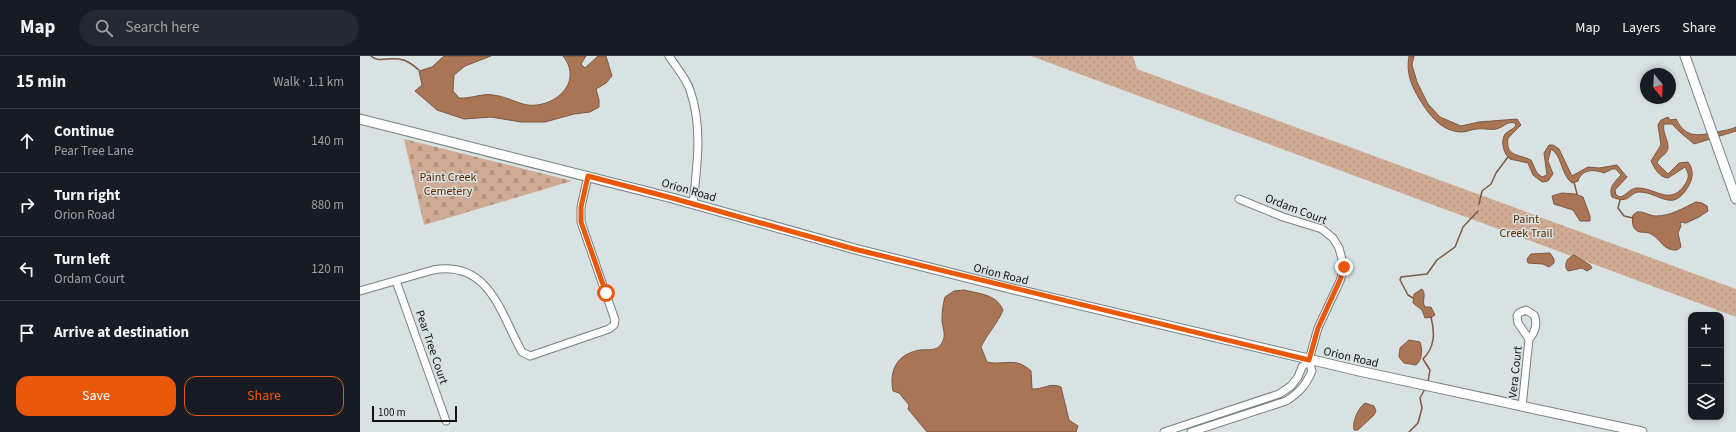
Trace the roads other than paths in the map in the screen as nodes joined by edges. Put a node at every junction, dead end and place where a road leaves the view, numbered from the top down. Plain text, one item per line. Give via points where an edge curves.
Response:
1 (669, 56) edge
2 (1685, 56) edge
3 (360, 119) edge
4 (588, 176) junction
5 (1736, 198) edge
6 (1239, 199) dead end
7 (693, 204) junction
8 (396, 281) junction
9 (360, 292) edge
10 (1529, 340) dead end
11 (1309, 360) junction
12 (1293, 383) junction
13 (1302, 389) junction
14 (1263, 399) junction
15 (1522, 407) junction
16 (1266, 408) junction
17 (446, 421) dead end
18 (1168, 431) edge
19 (1191, 432) edge
20 (1642, 432) edge

1 - 7 street via 690,88 694,103 698,128 698,161
2 - 5 main road
3 - 4 main road, Orion Road
4 - 7 main road, Orion Road
4 - 8 street via 581,207 581,222 615,320 609,329 530,356 522,352 496,300 474,277 465,272 444,268
6 - 11 street, Ordam Court via 1322,229 1333,238 1339,248 1344,267 1318,328
7 - 11 main road, Orion Road via 874,254
8 - 9 street
8 - 17 street, Pear Tree Court
10 - 15 street, Vera Court
11 - 12 street
11 - 13 street via 1312,371
11 - 15 main road, Orion Road
12 - 13 street
12 - 14 street via 1278,394
13 - 16 street via 1286,401
14 - 16 street
14 - 18 street
15 - 20 main road, Orion Road
16 - 19 street

